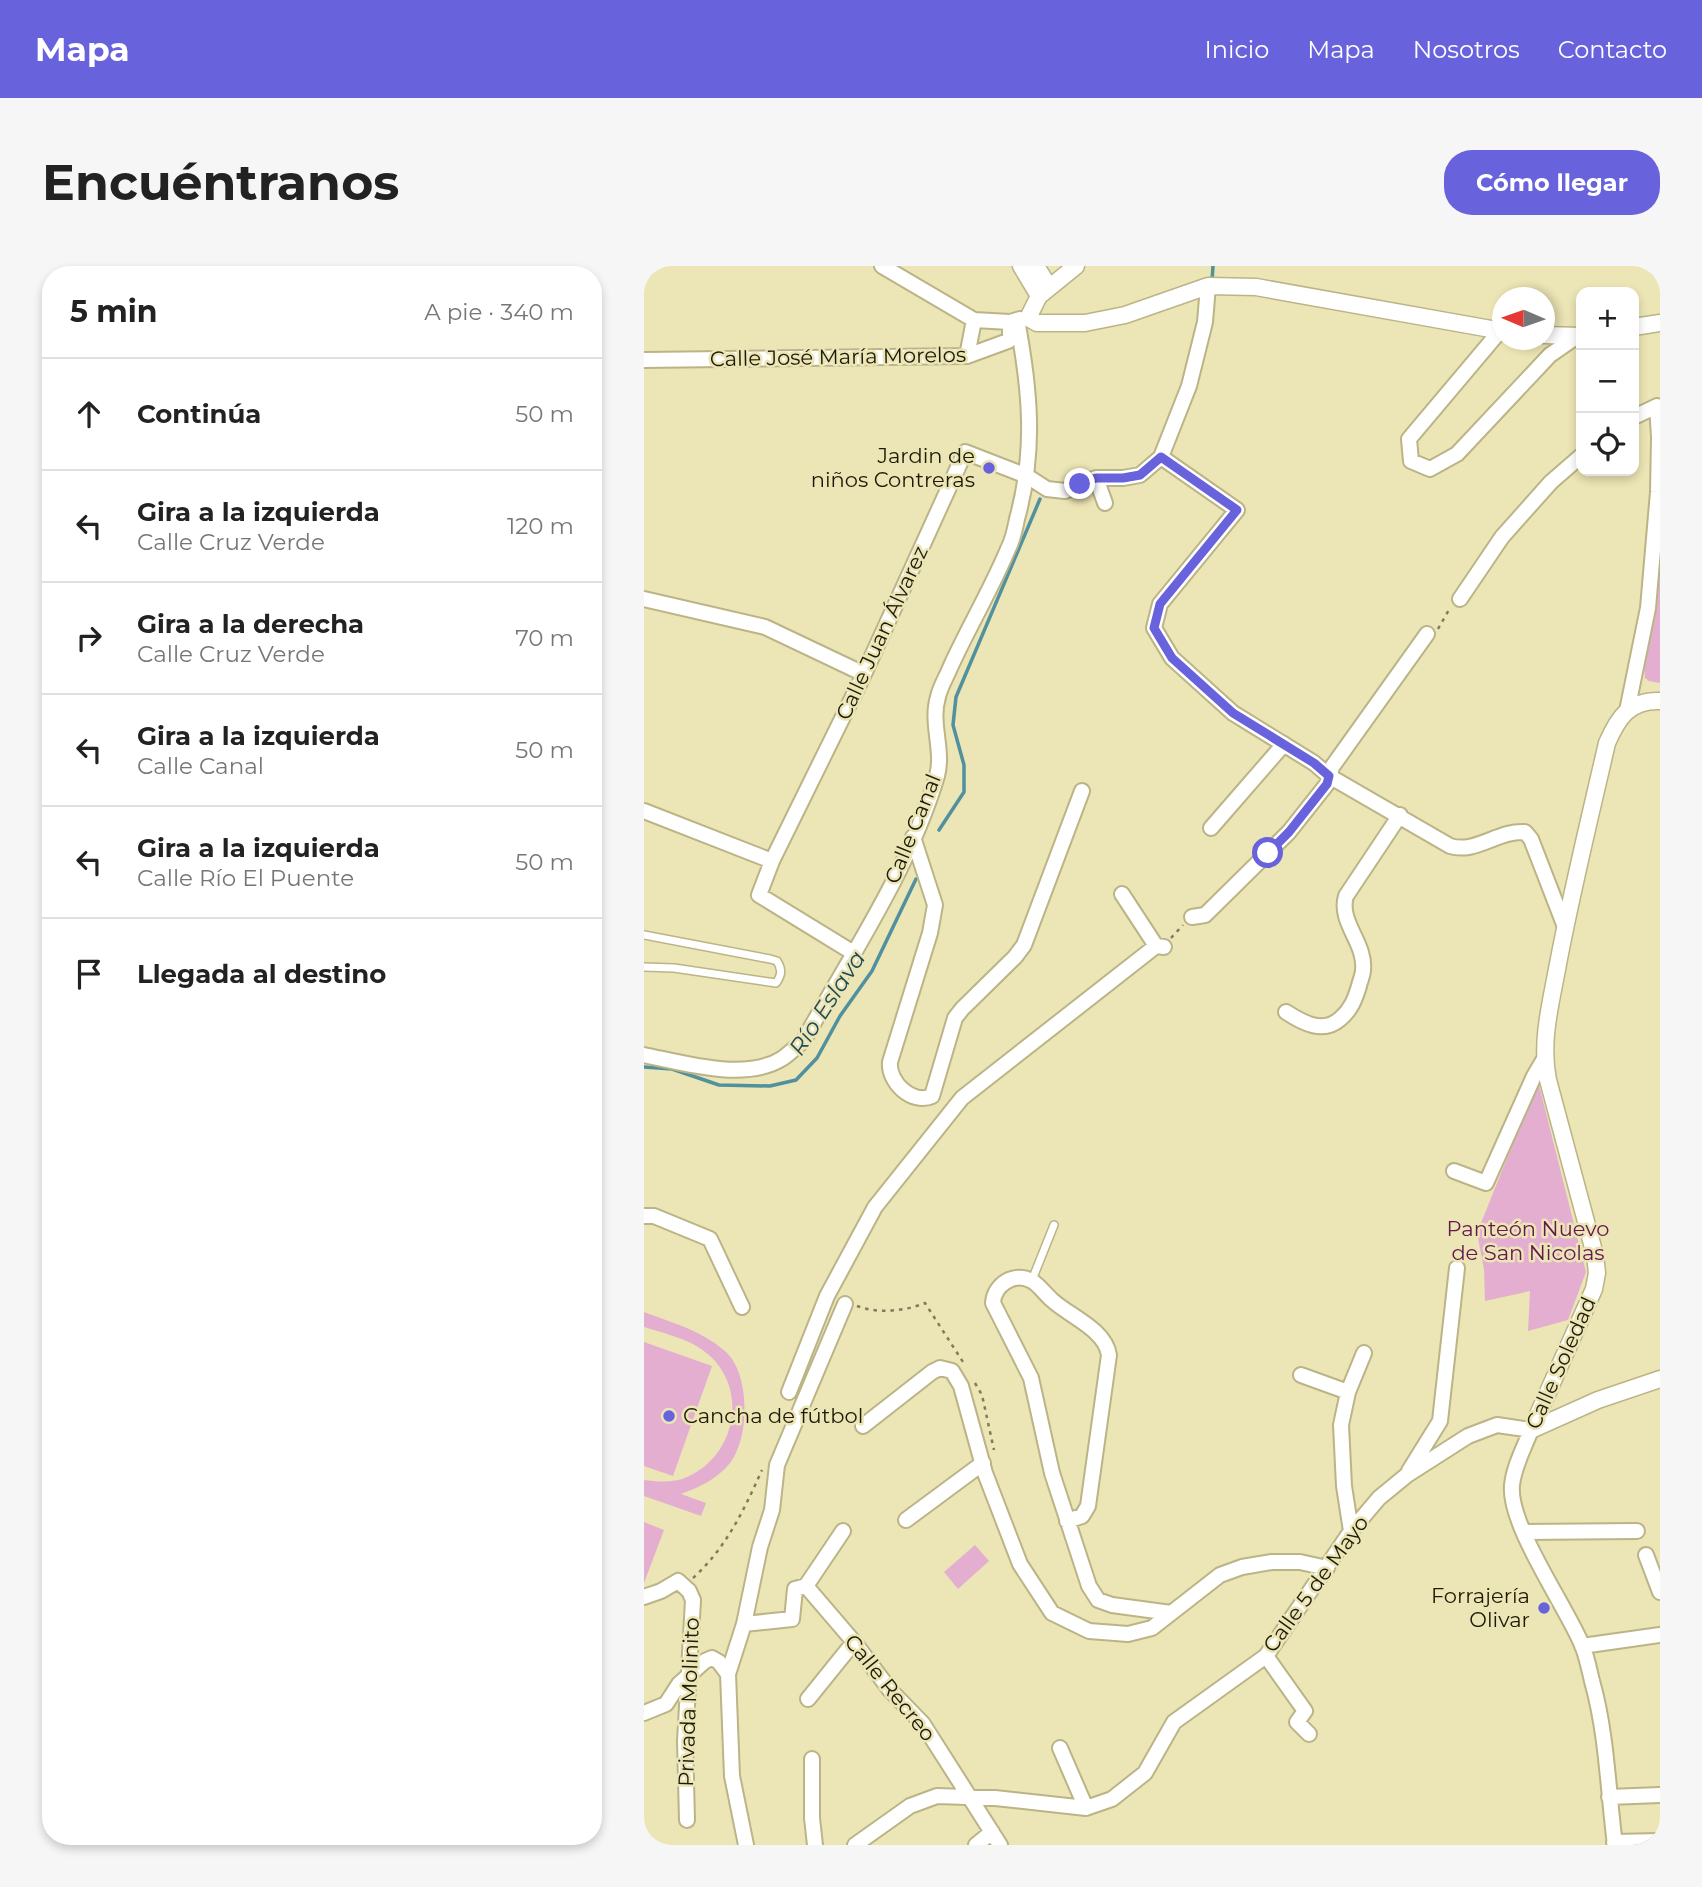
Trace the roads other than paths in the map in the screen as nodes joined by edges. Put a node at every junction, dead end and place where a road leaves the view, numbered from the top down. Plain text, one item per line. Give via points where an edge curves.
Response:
1 (883, 266) edge
2 (1021, 266) edge
3 (1036, 266) edge
4 (1076, 266) edge
5 (1209, 286) junction
6 (1044, 292) junction
7 (974, 320) junction
8 (1018, 320) junction
9 (1660, 323) edge
10 (1639, 326) edge
11 (1492, 329) edge
12 (1555, 336) edge
13 (1576, 337) edge
14 (1576, 339) edge
15 (1492, 342) edge
16 (967, 356) junction
17 (644, 360) edge
18 (1639, 415) edge
19 (1161, 457) junction
20 (1576, 460) edge
21 (1027, 476) junction
22 (1096, 478) junction
23 (1105, 503) dead end
24 (644, 599) edge
25 (1460, 599) dead end
26 (1427, 634) dead end
27 (864, 674) junction
28 (1660, 701) edge
29 (1626, 711) junction
30 (1284, 744) junction
31 (1329, 776) junction
32 (1082, 791) dead end
33 (644, 811) edge
34 (1400, 816) junction
35 (1211, 828) dead end
36 (913, 836) junction
37 (772, 861) junction
38 (1122, 894) dead end
39 (1192, 917) road end
40 (1565, 927) junction
41 (644, 935) edge
42 (852, 952) junction
43 (644, 967) edge
44 (1286, 1012) dead end
45 (644, 1055) edge
46 (1544, 1059) junction
47 (1454, 1171) dead end
48 (644, 1216) edge
49 (1054, 1225) dead end
50 (1457, 1268) dead end
51 (1032, 1280) junction
52 (845, 1304) dead end
53 (742, 1307) dead end
54 (1364, 1353) dead end
55 (1301, 1375) dead end
56 (1660, 1380) edge
57 (789, 1392) dead end
58 (1348, 1392) junction
59 (863, 1426) dead end
60 (1531, 1430) junction
61 (983, 1463) junction
62 (1407, 1475) junction
63 (906, 1520) dead end
64 (1067, 1521) junction
65 (843, 1531) dead end
66 (1351, 1531) junction
67 (1637, 1531) dead end
68 (1524, 1532) junction
69 (1646, 1555) dead end
70 (1327, 1567) junction
71 (806, 1586) junction
72 (1660, 1592) edge
73 (644, 1597) edge
74 (1171, 1613) junction
75 (744, 1624) junction
76 (1660, 1635) edge
77 (854, 1642) junction
78 (1582, 1646) junction
79 (1266, 1656) junction
80 (728, 1674) junction
81 (688, 1675) junction
82 (808, 1699) dead end
83 (644, 1713) edge
84 (1309, 1734) dead end
85 (1060, 1748) dead end
86 (812, 1759) dead end
87 (1660, 1795) edge
88 (968, 1796) junction
89 (1609, 1797) junction
90 (1086, 1808) junction
91 (687, 1820) dead end
92 (992, 1832) junction
93 (1660, 1841) edge
94 (1615, 1844) edge
95 (746, 1845) edge
96 (815, 1845) edge
97 (855, 1845) edge
98 (976, 1845) edge
99 (1000, 1845) edge

1 - 7 street
2 - 6 street
3 - 6 street
4 - 6 street
5 - 8 street via 1125,315 1085,323
5 - 11 street via 1256,287
5 - 19 street via 1189,386
6 - 8 street
7 - 8 street
7 - 16 street
8 - 16 street, Calle José María Morelos via 1008,341
8 - 21 street, Calle Canal via 1030,425
9 - 10 street
12 - 13 street
14 - 15 street via 1550,355 1457,454 1430,469 1411,461 1409,439
16 - 17 street, Calle José María Morelos
18 - 29 street via 1657,406 1658,492 1648,608
19 - 22 street via 1140,475
19 - 30 street via 1237,510 1160,604 1154,628 1172,658 1202,686 1233,713
20 - 25 street via 1502,537
21 - 22 street, Calle Juan Álvarez via 1047,489 1065,491
21 - 27 street, Calle Juan Álvarez via 965,452
21 - 36 street, Calle Canal via 1010,546 937,698 938,773
22 - 23 street
24 - 27 street via 765,627
26 - 31 street
27 - 37 street, Calle Juan Álvarez
28 - 29 street
29 - 40 street, Calle Soledad via 1607,743
30 - 31 street
30 - 35 street
31 - 34 street
31 - 39 street via 1289,832 1205,915
32 - 36 street via 1024,944 955,1018 932,1096 924,1100 914,1098 889,1071 935,905
33 - 37 street
34 - 40 street via 1462,850 1513,831 1525,832
34 - 44 street via 1344,903 1364,969 1349,1011 1333,1026 1319,1027
36 - 42 street, Calle Canal via 897,874
37 - 42 street, Calle Juan Álvarez via 759,895
38 - 57 street via 1160,946 961,1098 875,1207 827,1296
40 - 46 street, Calle Soledad
41 - 43 lane via 770,959 781,968 776,982
42 - 45 street, Calle Canal via 804,1040 782,1059 746,1070 711,1069
46 - 47 street via 1486,1183
46 - 60 street, Calle Soledad via 1597,1273
48 - 53 street via 710,1239
49 - 51 lane
50 - 62 street via 1440,1420
51 - 64 street via 1017,1277 1000,1284 993,1303 1031,1378
51 - 64 street via 1108,1348 1088,1506 1082,1516
52 - 75 street via 777,1465 772,1510
54 - 58 street
55 - 58 street
56 - 60 street via 1598,1400
58 - 66 street via 1341,1425
59 - 61 street via 932,1372 940,1368 952,1371 961,1386
60 - 62 street, Calle 5 de Mayo via 1497,1425 1468,1436
60 - 68 street, Calle Soledad via 1512,1487
61 - 63 street
61 - 74 street via 1020,1564 1052,1613 1090,1631 1128,1634 1152,1628
62 - 66 street, Calle 5 de Mayo via 1379,1498
64 - 74 street via 1098,1600
65 - 71 street
66 - 70 street, Calle 5 de Mayo
67 - 68 street
68 - 78 street, Calle Soledad
69 - 72 street
70 - 74 street via 1300,1562 1242,1567 1220,1575
70 - 79 street, Calle 5 de Mayo
71 - 75 street via 795,1589 792,1619
71 - 77 street, Calle Recreo
73 - 81 street, Privada Molinito via 678,1581 687,1583 693,1600
75 - 80 street
76 - 78 street
77 - 82 street
77 - 88 street, Calle Recreo via 923,1724
78 - 89 street, Calle Soledad via 1601,1724
79 - 84 street via 1305,1712 1297,1722
79 - 90 street, Calle 5 de Mayo via 1174,1722 1145,1773 1112,1799
80 - 81 street via 712,1658
80 - 95 street via 732,1776
81 - 83 street via 666,1704
81 - 91 street, Privada Molinito
85 - 90 street
86 - 96 street
87 - 89 street
88 - 90 street, Calle 5 de Mayo
88 - 92 street, Calle Recreo
88 - 97 street, Calle 5 de Mayo via 937,1796 910,1806
89 - 94 street, Calle Soledad
92 - 98 street
92 - 99 street, Calle Recreo
93 - 94 street

